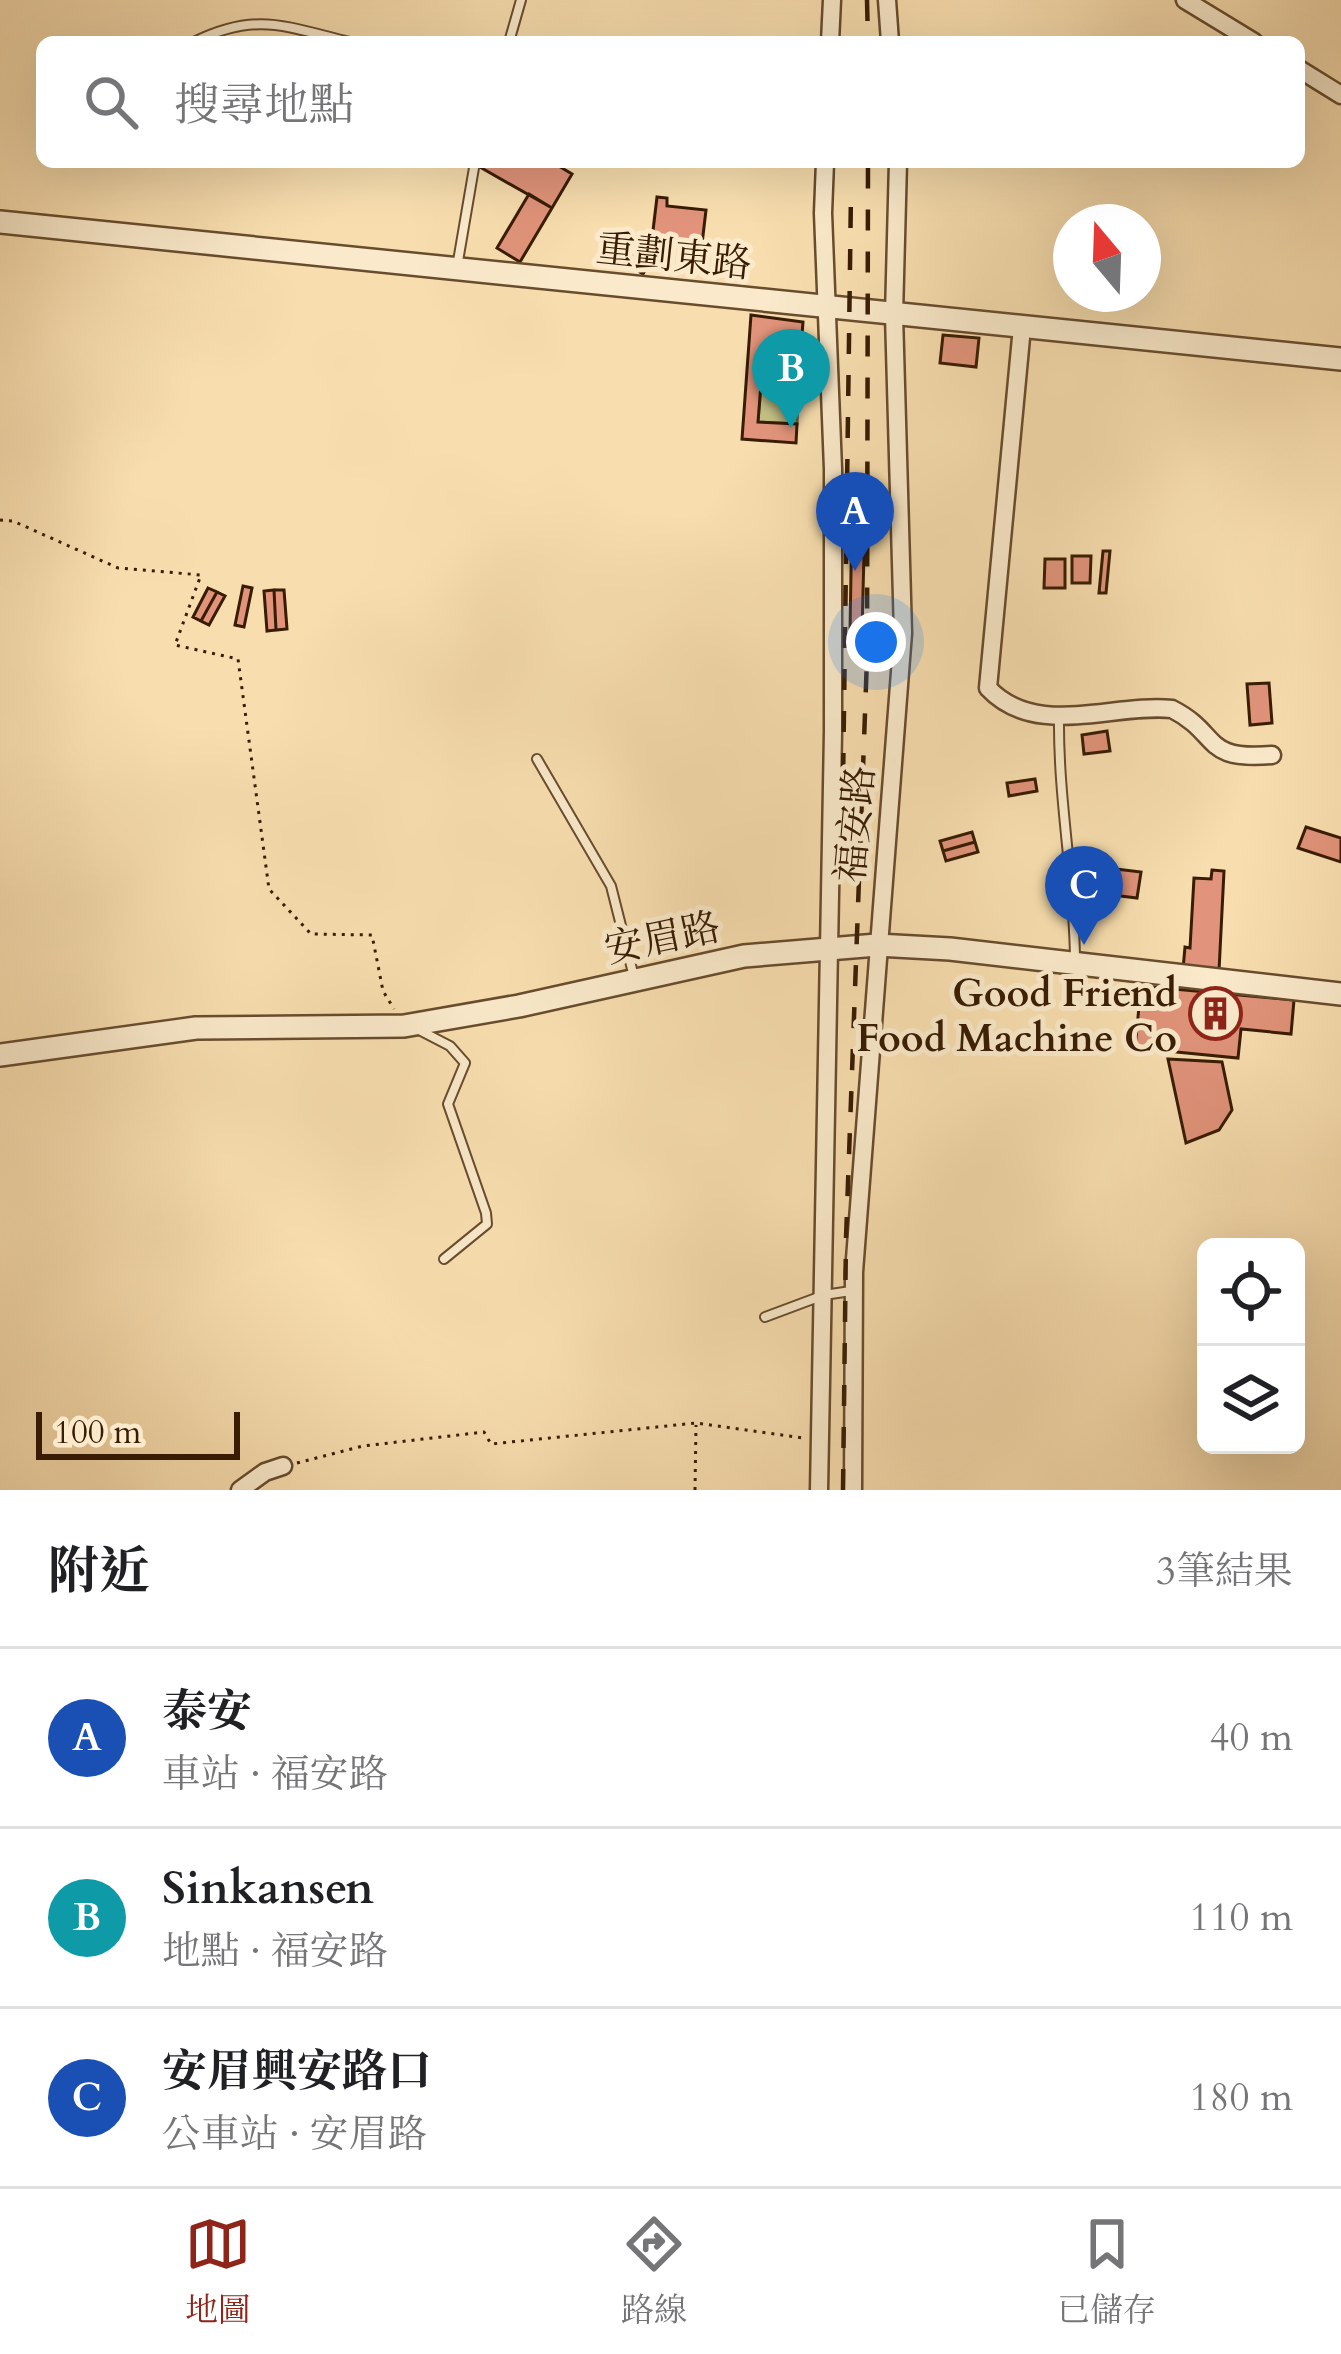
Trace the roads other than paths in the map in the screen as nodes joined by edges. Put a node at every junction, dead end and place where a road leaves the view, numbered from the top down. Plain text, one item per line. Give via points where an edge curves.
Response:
1 (520, 0) edge
2 (832, 0) edge
3 (887, 0) edge
4 (1185, 0) edge
5 (208, 36) edge
6 (324, 36) edge
7 (511, 36) edge
8 (830, 36) edge
9 (890, 36) edge
10 (1244, 36) edge
11 (1305, 73) edge
12 (1341, 95) edge
13 (475, 168) edge
14 (825, 168) edge
15 (898, 168) edge
16 (0, 222) edge
17 (457, 271) junction
18 (826, 308) junction
19 (895, 315) junction
20 (1022, 327) junction
21 (1341, 359) edge
22 (1058, 717) junction
23 (1272, 755) dead end
24 (537, 759) dead end
25 (877, 945) junction
26 (827, 950) junction
27 (1075, 966) junction
28 (635, 979) junction
29 (1341, 994) edge
30 (406, 1025) junction
31 (0, 1055) edge
32 (861, 1168) junction
33 (826, 1170) junction
34 (444, 1258) dead end
35 (853, 1291) junction
36 (824, 1295) junction
37 (765, 1317) dead end
38 (284, 1466) road end
39 (240, 1490) edge
40 (819, 1490) edge
41 (853, 1490) edge

1 - 7 lane
2 - 8 street
3 - 9 street
4 - 10 street
5 - 6 lane via 262,22
11 - 12 street
13 - 17 lane
14 - 18 street, 福安路
15 - 19 street, 福安路
16 - 17 street, 重劃東路
17 - 18 street, 重劃東路
18 - 19 street, 重劃東路
18 - 26 street, 福安路 via 833,470
19 - 20 street, 重劃東路
19 - 25 street, 福安路 via 903,633
20 - 21 street, 重劃東路
20 - 22 street via 986,680 1012,705
22 - 23 street via 1172,709 1219,751
22 - 27 lane
24 - 28 lane via 611,886
25 - 26 street, 安眉路
25 - 27 street, 安眉路
25 - 32 street, 福安路
26 - 28 street, 安眉路 via 744,956
26 - 33 street, 福安路
27 - 29 street, 安眉路
28 - 30 street, 安眉路
30 - 31 street, 安眉路 via 196,1028
30 - 34 lane via 450,1046 465,1063 448,1103 487,1224
32 - 33 street
32 - 35 street, 福安路
33 - 36 street, 福安路
35 - 36 lane
35 - 41 street, 福安路
36 - 37 lane
36 - 40 street, 福安路
38 - 39 street

